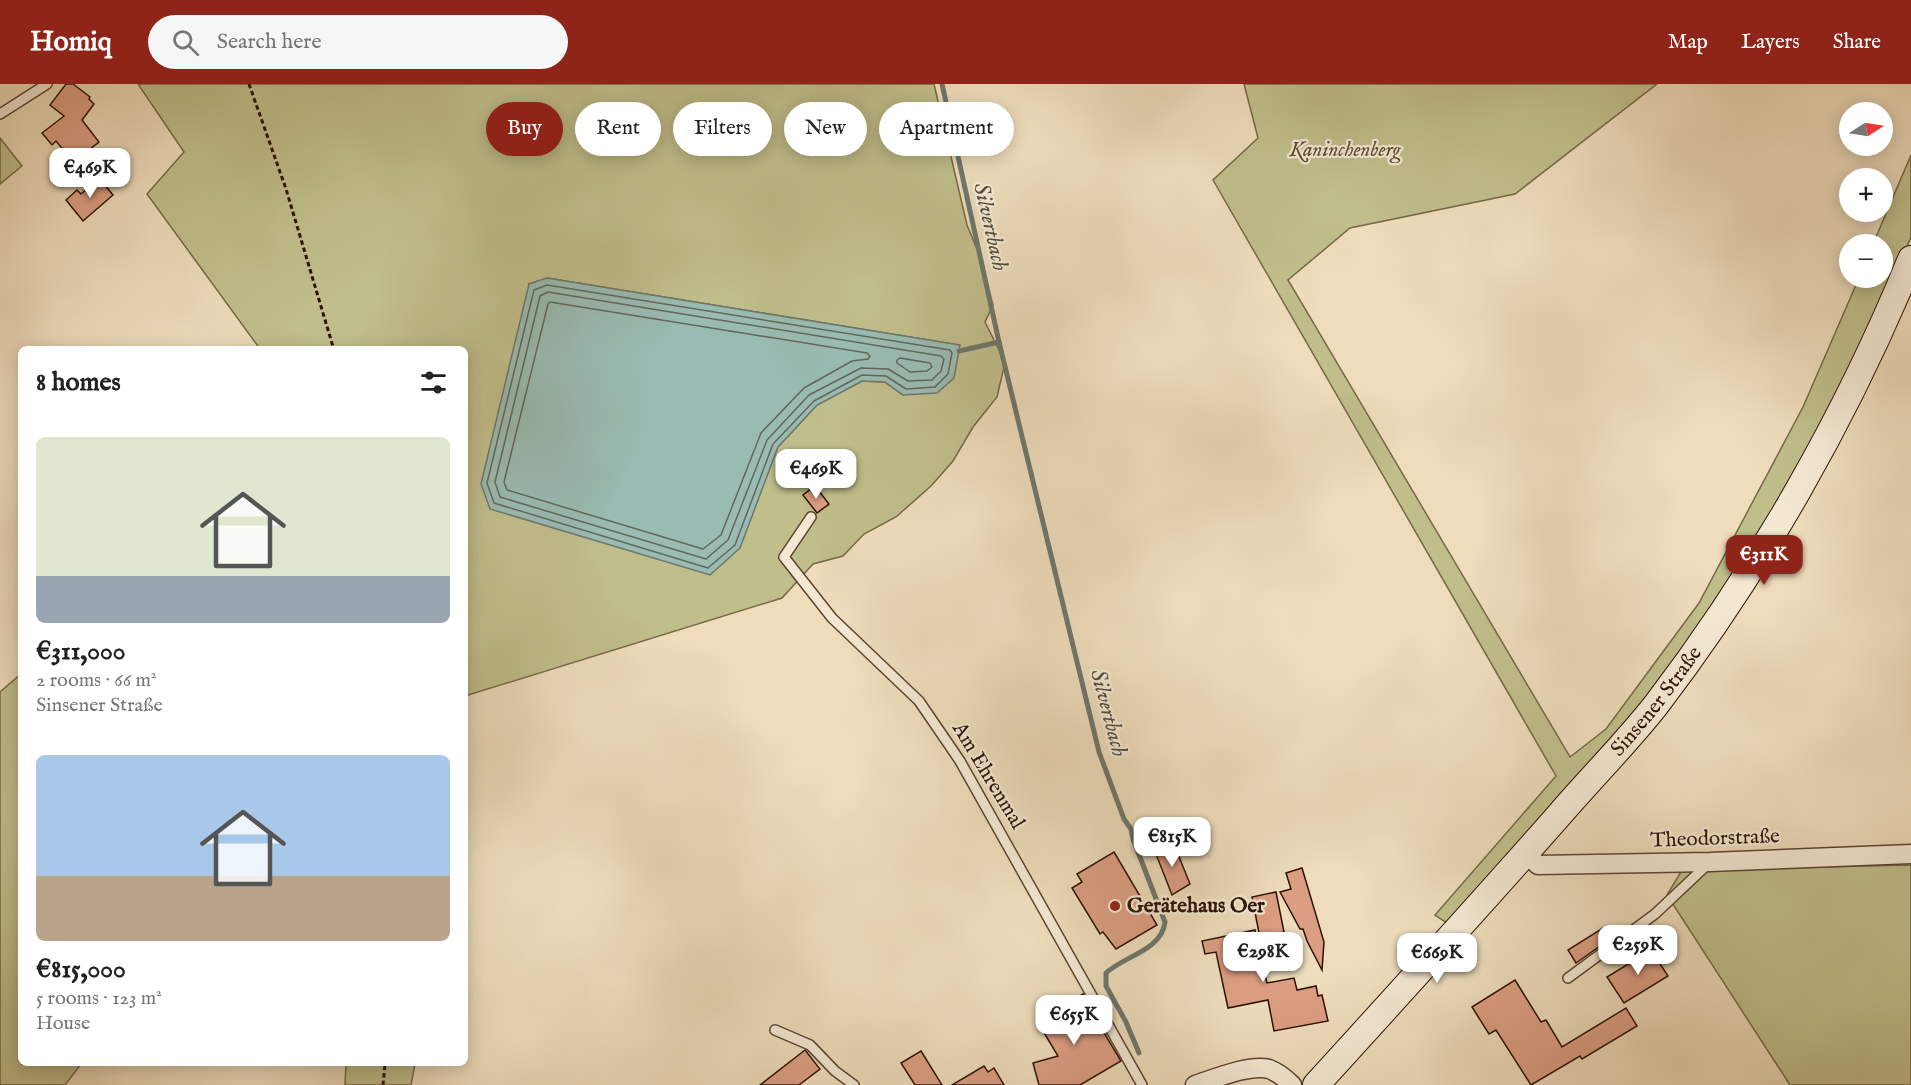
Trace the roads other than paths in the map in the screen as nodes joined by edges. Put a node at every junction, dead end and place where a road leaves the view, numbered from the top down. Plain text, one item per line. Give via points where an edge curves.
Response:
1 (47, 84) edge
2 (0, 114) edge
3 (1911, 259) edge
4 (811, 517) dead end
5 (1526, 853) junction
6 (1911, 854) edge
7 (1710, 862) junction
8 (1568, 978) dead end
9 (775, 1030) dead end
10 (854, 1085) edge
11 (1142, 1085) edge
12 (1195, 1085) edge
13 (1292, 1085) edge
14 (1316, 1085) edge

1 - 2 lane
3 - 5 main road, Sinsener Straße via 1847,400 1774,531 1724,609 1655,706
4 - 11 lane, Am Ehrenmal via 784,557 832,618 919,701 940,730
5 - 7 street, Theodorstraße via 1538,865
5 - 14 main road, Sinsener Straße
6 - 7 street, Theodorstraße
7 - 8 lane via 1655,914
9 - 10 lane via 810,1046
12 - 13 street via 1258,1068 1270,1069

